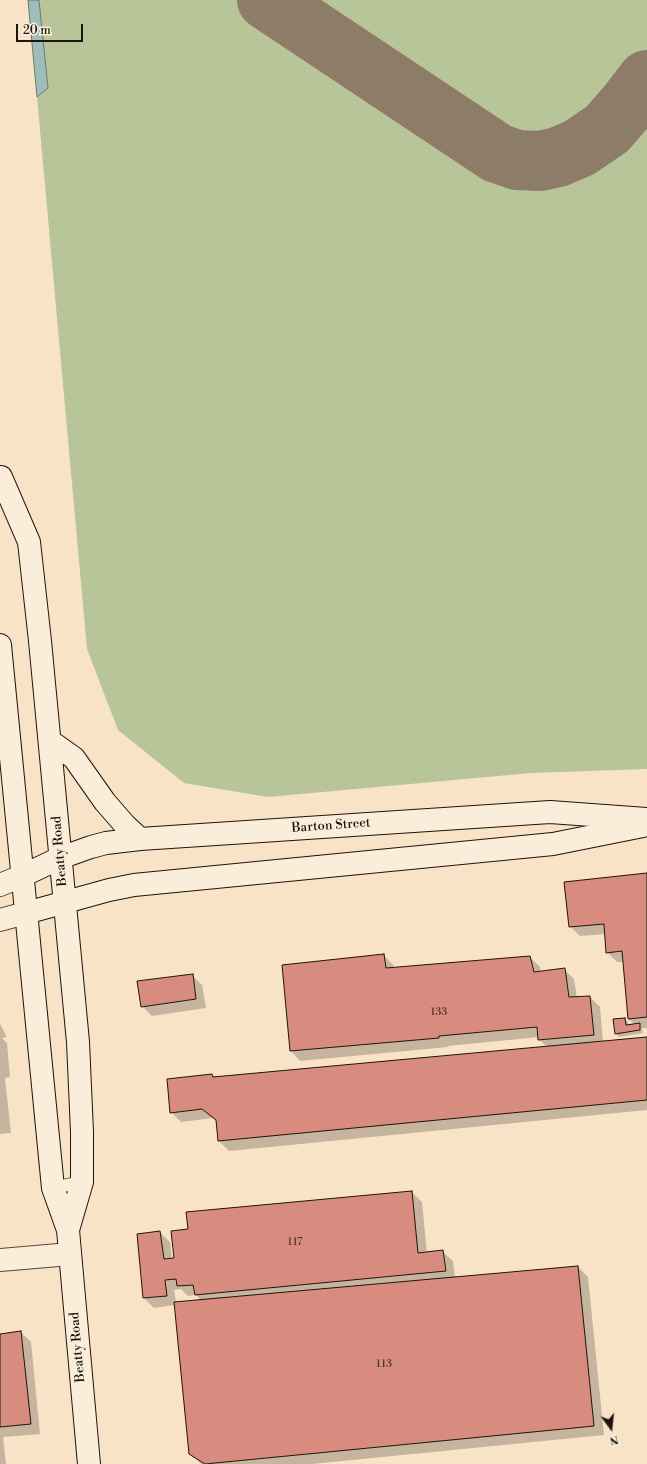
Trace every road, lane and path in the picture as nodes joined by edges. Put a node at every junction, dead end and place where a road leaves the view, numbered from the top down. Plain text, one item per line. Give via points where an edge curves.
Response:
1 (0, 477) edge
2 (0, 645) edge
3 (50, 741) junction
4 (647, 819) edge
5 (647, 825) edge
6 (140, 839) junction
7 (60, 858) junction
8 (22, 876) junction
9 (0, 885) edge
10 (64, 903) junction
11 (26, 913) junction
12 (0, 920) edge
13 (82, 1182) junction
14 (53, 1188) junction
15 (68, 1230) junction
16 (70, 1254) junction
17 (0, 1260) edge
18 (89, 1464) edge

1 - 3 main road, Beatty Road via 29,542
2 - 8 main road, Beatty Road
3 - 6 main road via 74,758 105,802
3 - 7 main road, Beatty Road
4 - 6 main road, Barton Street via 550,812
5 - 10 main road via 553,844 134,885
6 - 7 main road, Barton Street via 106,843
7 - 8 main road, Barton Street
7 - 10 main road, Beatty Road
8 - 9 main road, Barton Street
8 - 11 main road, Beatty Road
10 - 11 main road
10 - 13 main road, Beatty Road via 78,1042
11 - 12 main road
11 - 14 main road, Beatty Road
13 - 14 lane
13 - 15 main road, Beatty Road
14 - 15 main road, Beatty Road
15 - 16 main road, Beatty Road
16 - 17 main road
16 - 18 main road, Beatty Road

